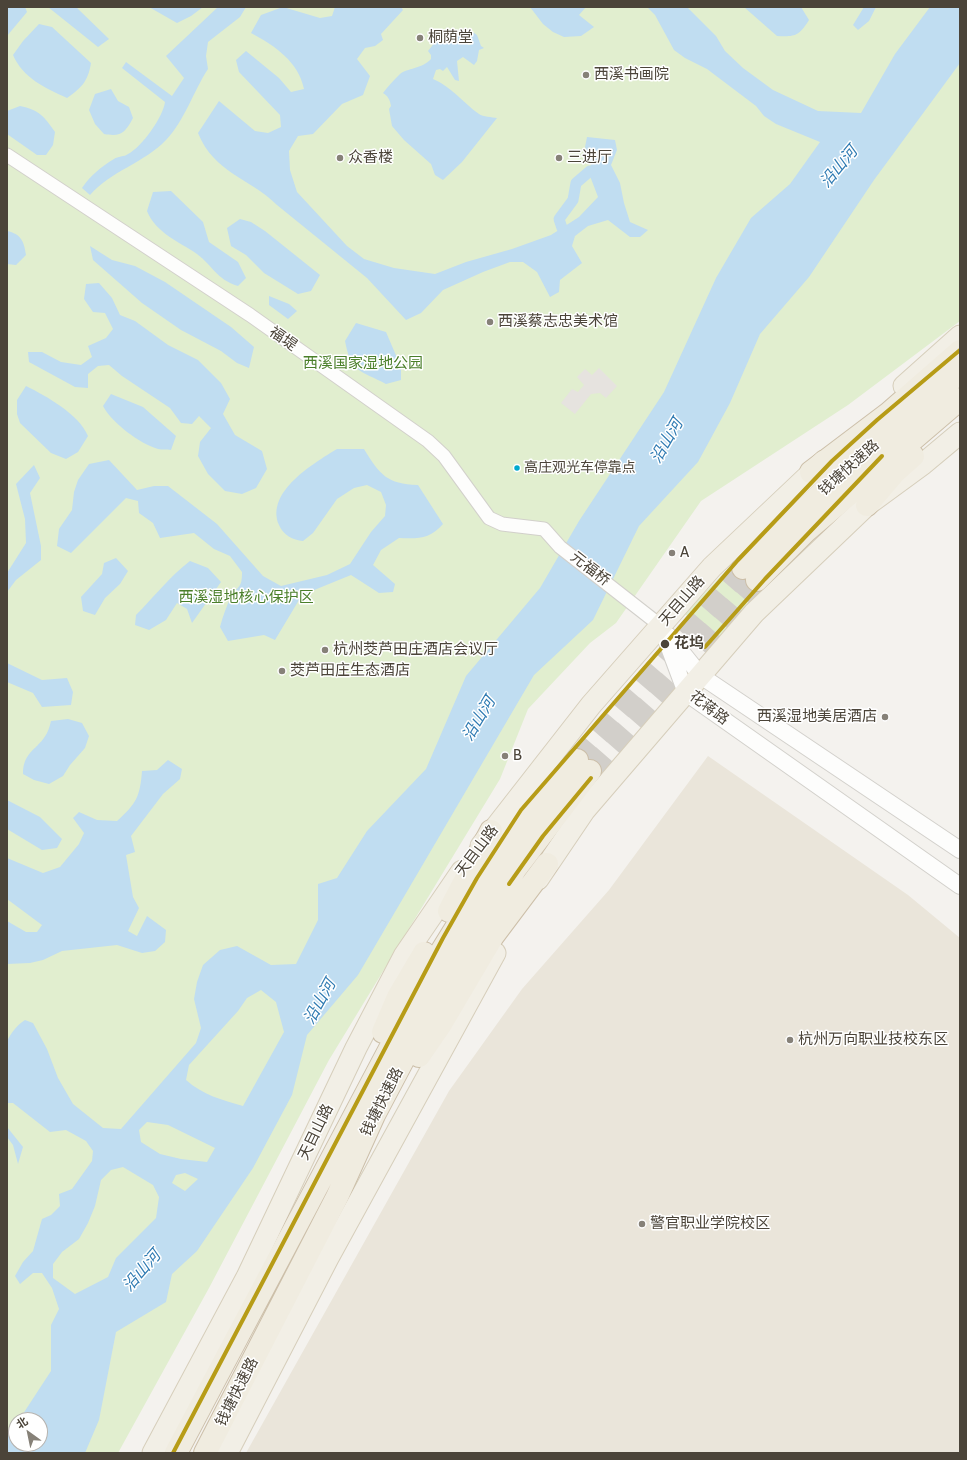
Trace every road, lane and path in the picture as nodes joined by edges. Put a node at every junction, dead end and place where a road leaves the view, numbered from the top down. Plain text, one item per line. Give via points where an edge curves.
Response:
1 (7, 155) edge
2 (960, 336) edge
3 (960, 351) edge
4 (960, 372) edge
5 (960, 399) edge
6 (960, 414) edge
7 (960, 433) edge
8 (812, 472) junction
9 (868, 505) junction
10 (560, 547) joint
11 (661, 626) junction
12 (701, 676) junction
13 (686, 693) junction
14 (492, 831) junction
15 (960, 850) edge
16 (547, 864) junction
17 (960, 886) edge
18 (329, 1161) junction
19 (337, 1197) junction
20 (153, 1453) edge
21 (176, 1453) edge
22 (205, 1453) edge
23 (227, 1453) edge

1 - 10 street, 福堤 via 250,315 428,441 444,456 489,518 502,524 544,529
2 - 8 main road, 天目山路
3 - 8 highway via 889,414
4 - 5 highway, 钱塘快速路 via 834,481 750,574 810,527
6 - 9 highway via 895,472
7 - 9 main road
8 - 11 main road, 天目山路 via 712,567
9 - 12 main road via 754,613
10 - 11 street, 元福桥
11 - 12 street, 花蒋路
11 - 13 street, 花蒋路
11 - 14 main road, 天目山路 via 591,705
12 - 13 main road
12 - 15 street, 花蒋路
13 - 16 main road via 584,811
13 - 17 street, 花蒋路
14 - 18 highway via 455,902 398,997
14 - 20 main road, 天目山路 via 404,956 356,1048 247,1277
16 - 19 highway via 493,936 441,1024 403,1080
16 - 23 main road via 493,956 347,1223
18 - 19 highway, 钱塘快速路 via 364,1100 409,1010 465,912 525,820 583,765 438,994 374,1115
18 - 21 highway, 钱塘快速路
19 - 22 highway, 钱塘快速路

